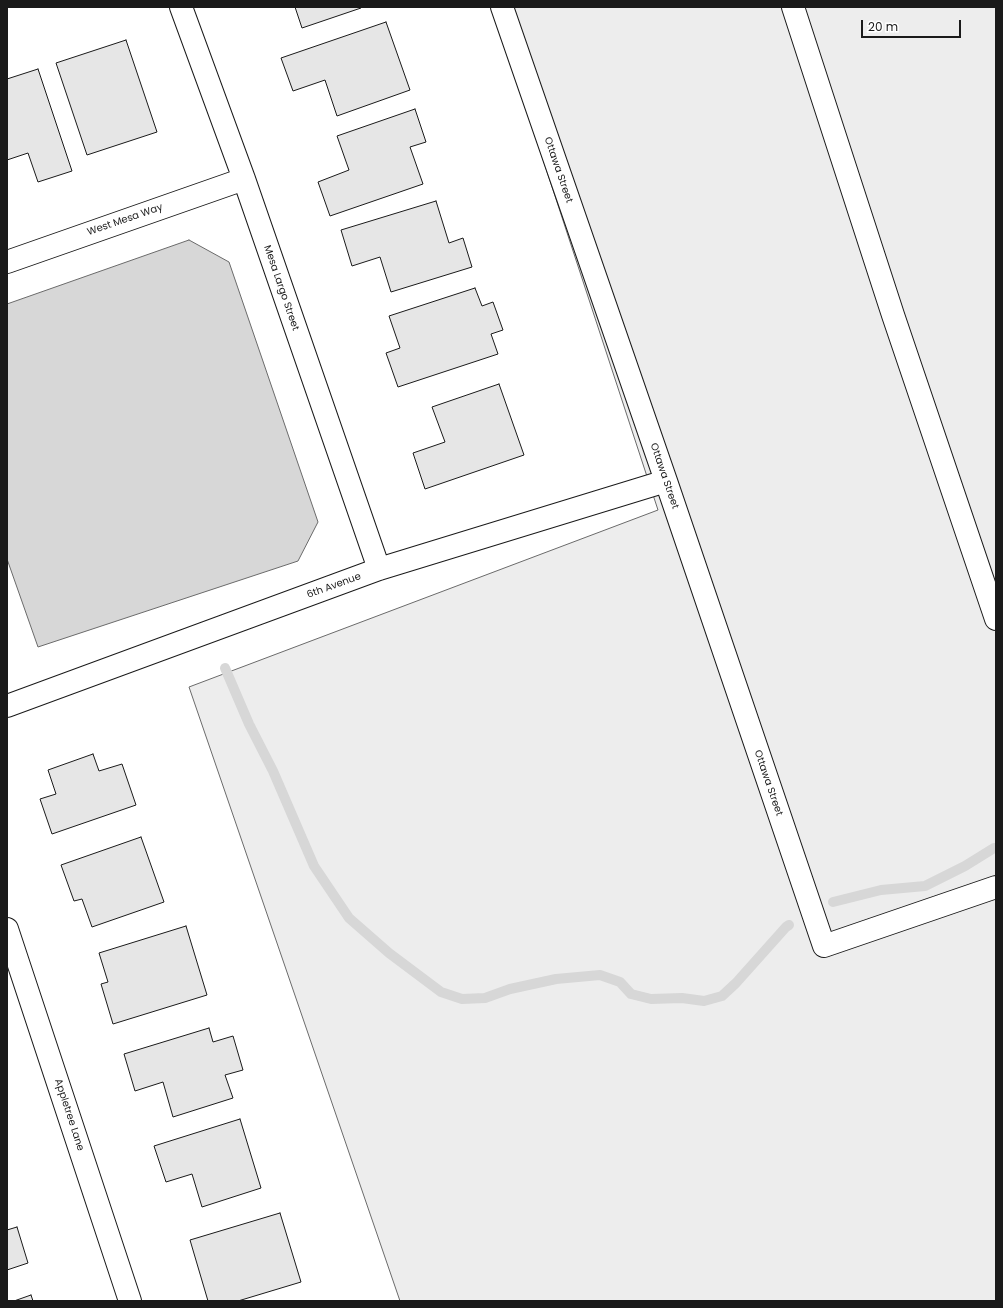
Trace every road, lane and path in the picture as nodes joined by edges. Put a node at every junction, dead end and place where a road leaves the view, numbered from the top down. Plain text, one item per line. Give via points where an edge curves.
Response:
1 (182, 7) edge
2 (502, 7) edge
3 (793, 7) edge
4 (244, 179) junction
5 (7, 262) edge
6 (666, 481) junction
7 (378, 569) junction
8 (996, 619) edge
9 (7, 706) edge
10 (996, 887) edge
11 (7, 929) edge
12 (130, 1301) edge

1 - 4 street, Mesa Largo Street
2 - 6 street, Ottawa Street
3 - 8 street
4 - 5 street, West Mesa Way
4 - 7 street, Mesa Largo Street
6 - 7 street, 6th Avenue
6 - 10 street, Ottawa Street via 824,946
7 - 9 street, 6th Avenue
11 - 12 street, Appletree Lane

